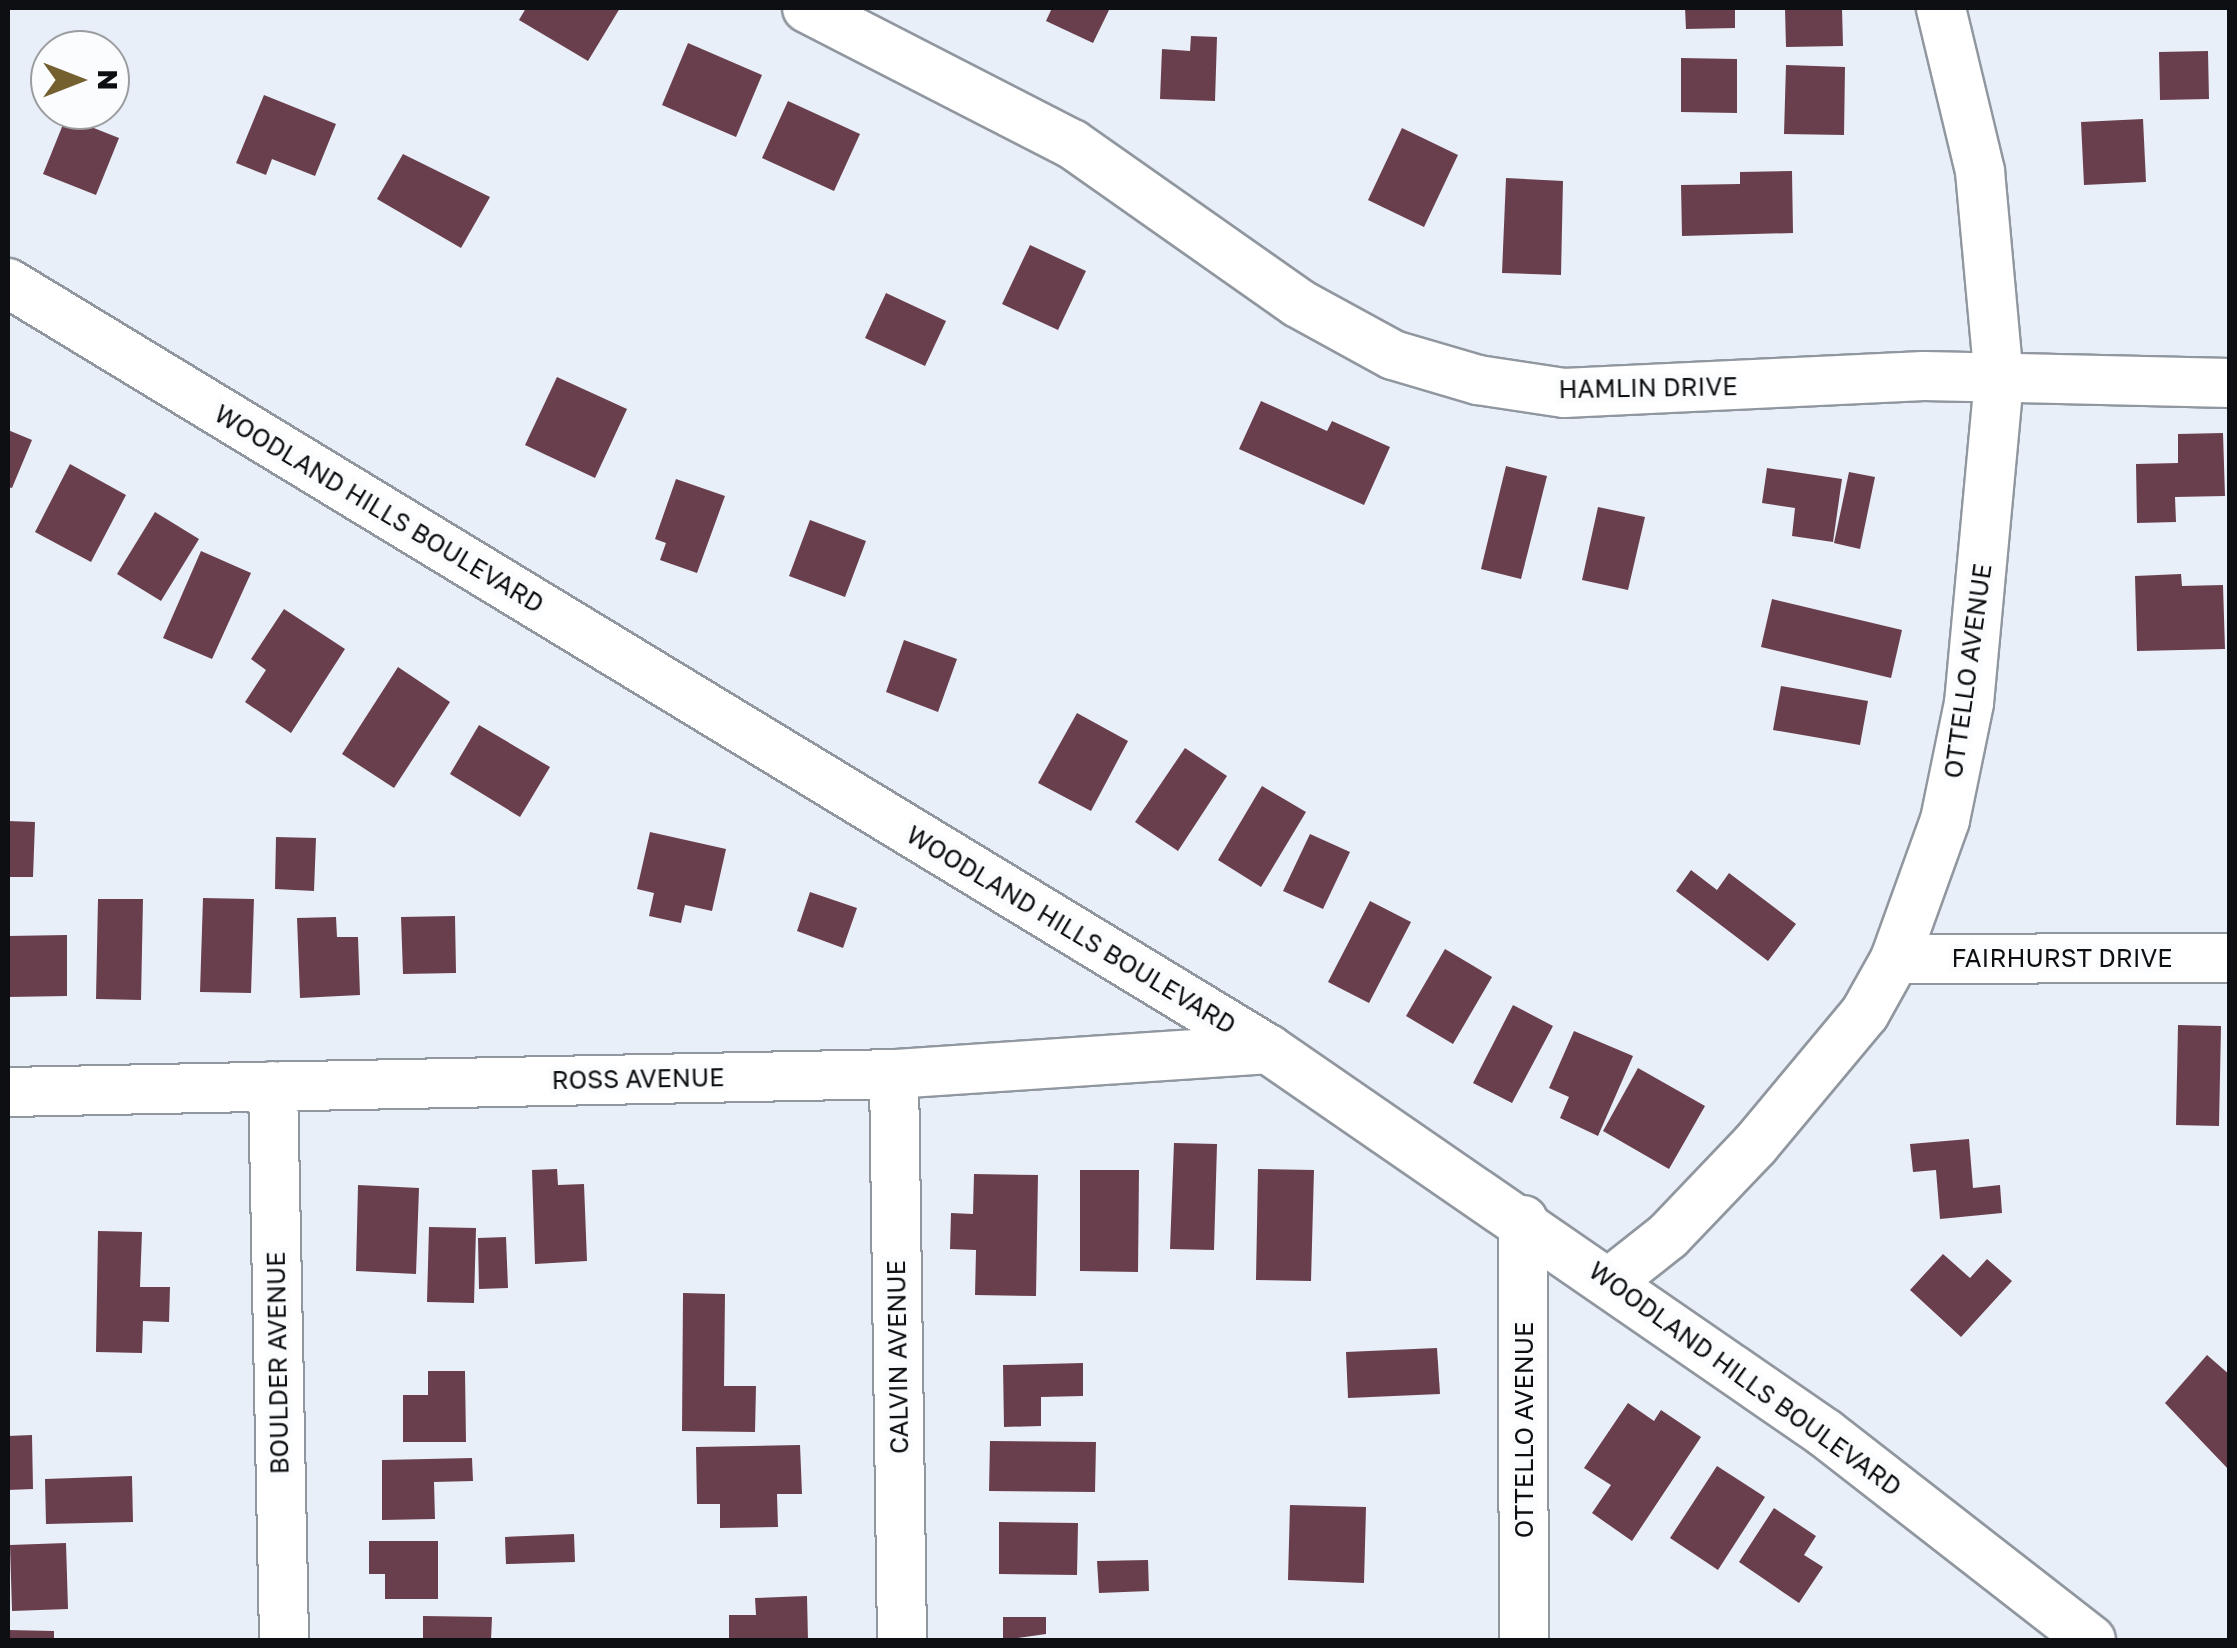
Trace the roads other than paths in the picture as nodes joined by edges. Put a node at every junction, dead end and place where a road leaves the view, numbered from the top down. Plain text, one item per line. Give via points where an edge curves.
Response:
1 (807, 8) edge
2 (1941, 8) edge
3 (8, 283) edge
4 (2000, 380) junction
5 (2230, 383) edge
6 (2230, 958) edge
7 (1895, 959) junction
8 (1268, 1049) junction
9 (894, 1074) junction
10 (273, 1086) junction
11 (8, 1092) edge
12 (1523, 1220) junction
13 (1611, 1281) junction
14 (284, 1640) edge
15 (902, 1640) edge
16 (1524, 1640) edge
17 (2091, 1640) edge

1 - 4 street, HAMLIN DRIVE via 1072,144 1298,303 1393,355 1478,380 1564,393 1924,376
2 - 4 street, OTTELLO AVENUE via 1980,171
3 - 8 street, WOODLAND HILLS BOULEVARD
4 - 5 street, HAMLIN DRIVE
4 - 7 street, OTTELLO AVENUE via 1969,704 1945,820
6 - 7 street, FAIRHURST DRIVE
7 - 13 street, OTTELLO AVENUE via 1865,1013 1755,1145 1668,1236
8 - 9 street, ROSS AVENUE
8 - 12 street, WOODLAND HILLS BOULEVARD
9 - 10 street, ROSS AVENUE
9 - 15 street, CALVIN AVENUE
10 - 11 street, ROSS AVENUE
10 - 14 street, BOULDER AVENUE
12 - 13 street, WOODLAND HILLS BOULEVARD
12 - 16 street, OTTELLO AVENUE
13 - 17 street, WOODLAND HILLS BOULEVARD via 1825,1434

